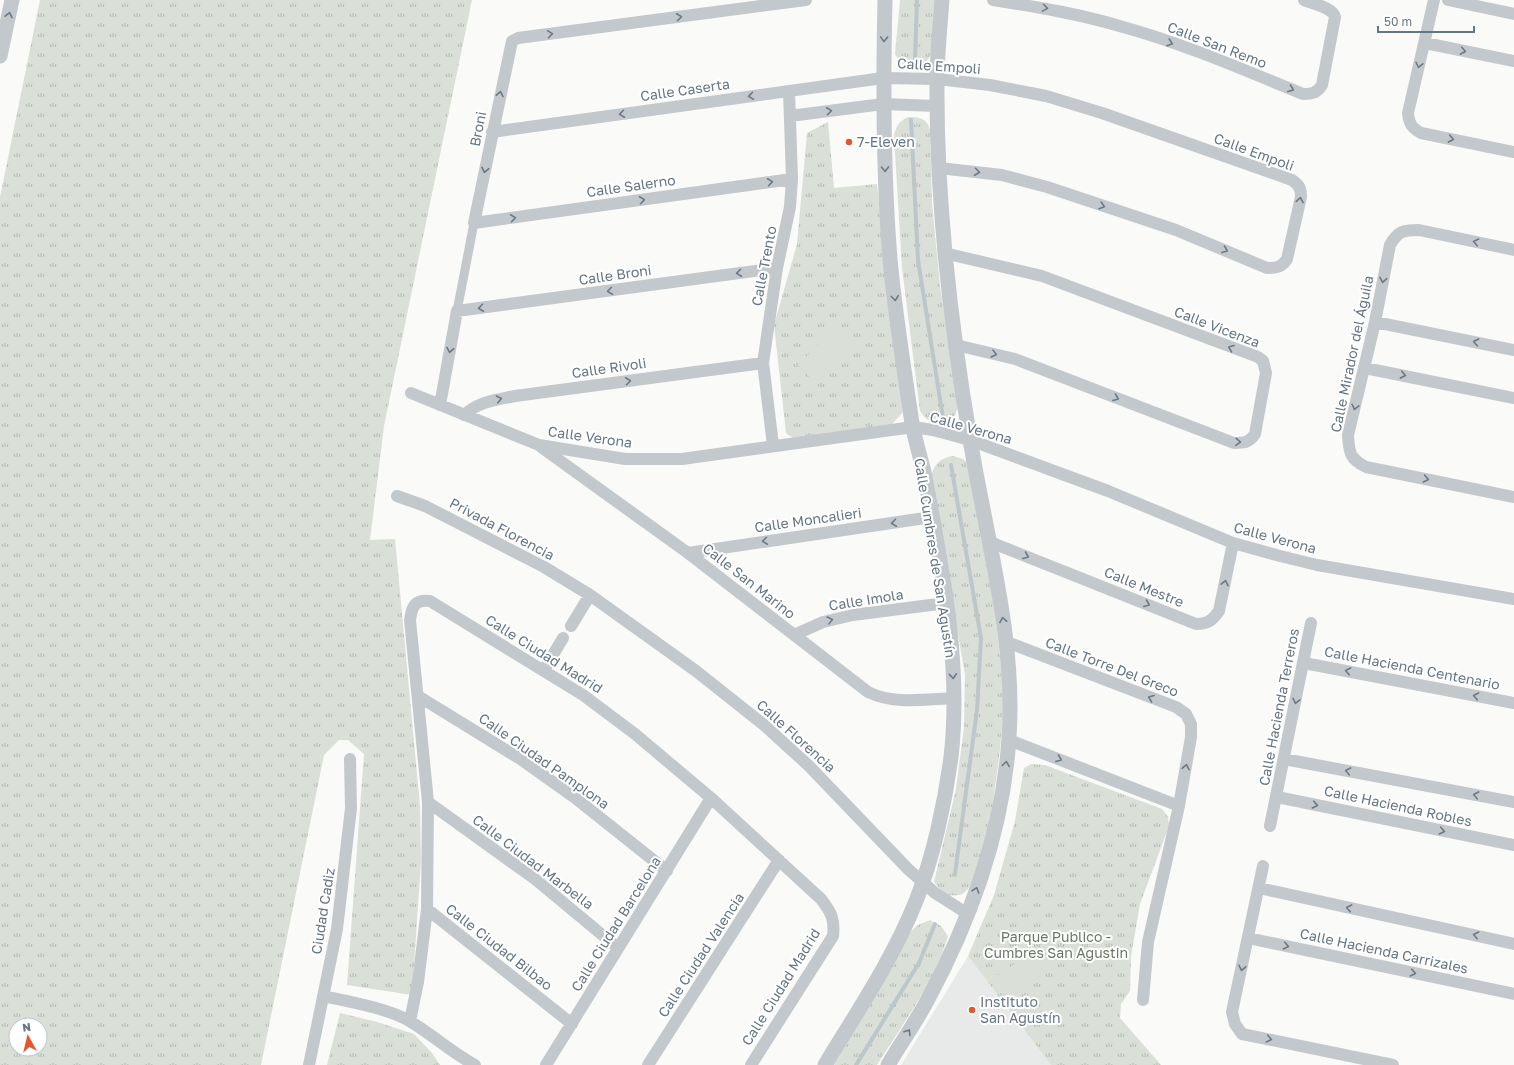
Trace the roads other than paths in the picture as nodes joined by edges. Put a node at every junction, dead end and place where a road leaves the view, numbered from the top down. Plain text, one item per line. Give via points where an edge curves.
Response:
1 (12, 0) edge
2 (806, 0) edge
3 (885, 0) edge
4 (942, 0) edge
5 (993, 0) edge
6 (1304, 0) edge
7 (1434, 0) edge
8 (1448, 0) edge
9 (1514, 14) edge
10 (1424, 43) junction
11 (0, 56) edge
12 (1514, 61) edge
13 (883, 78) junction
14 (937, 79) junction
15 (789, 91) junction
16 (884, 104) junction
17 (937, 106) junction
18 (790, 116) junction
19 (492, 132) junction
20 (1514, 152) edge
21 (938, 168) junction
22 (792, 178) junction
23 (474, 223) junction
24 (1514, 250) edge
25 (944, 253) junction
26 (777, 268) junction
27 (457, 311) junction
28 (1375, 322) junction
29 (956, 345) junction
30 (1514, 350) edge
31 (762, 363) junction
32 (1365, 368) junction
33 (411, 393) dead end
34 (1514, 398) edge
35 (440, 405) junction
36 (464, 415) junction
37 (913, 428) junction
38 (970, 440) junction
39 (539, 445) junction
40 (773, 445) junction
41 (397, 496) dead end
42 (1514, 496) edge
43 (932, 517) junction
44 (990, 542) junction
45 (1233, 543) junction
46 (688, 553) junction
47 (590, 595) junction
48 (1514, 599) edge
49 (946, 603) junction
50 (1311, 623) dead end
51 (571, 626) dead end
52 (794, 635) junction
53 (563, 638) dead end
54 (1007, 642) junction
55 (1304, 663) junction
56 (544, 670) junction
57 (418, 696) junction
58 (955, 698) junction
59 (1514, 703) edge
60 (1009, 740) junction
61 (350, 759) dead end
62 (1284, 759) junction
63 (1277, 797) junction
64 (711, 798) junction
65 (428, 802) junction
66 (1514, 802) edge
67 (1179, 806) junction
68 (1270, 826) dead end
69 (1514, 846) edge
70 (779, 860) junction
71 (1263, 866) dead end
72 (667, 871) junction
73 (923, 883) junction
74 (1259, 888) junction
75 (427, 909) junction
76 (968, 914) junction
77 (1248, 938) junction
78 (1514, 944) edge
79 (618, 948) junction
80 (1514, 994) edge
81 (323, 996) junction
82 (1143, 1000) dead end
83 (410, 1021) junction
84 (572, 1024) junction
85 (309, 1065) edge
86 (475, 1065) edge
87 (546, 1065) edge
88 (648, 1065) edge
89 (751, 1065) edge
90 (825, 1065) edge
91 (888, 1065) edge
92 (1393, 1065) edge

11 -> 1 street
19 -> 2 street, Broni via 512,41 518,38
3 -> 13 street, Calle Cumbres de San Agustín
4 - 14 street
5 -> 6 street, Calle San Remo via 1059,10 1124,27 1198,52 1303,94 1311,94 1318,92 1322,85 1335,17 1330,10
7 - 10 street
8 - 9 street
10 -> 12 street
10 -> 20 street via 1408,113 1413,129 1421,133
13 - 14 street, Calle Empoli
13 - 15 street, Calle Caserta
13 - 16 street, Calle Cumbres de San Agustín
14 - 17 street
21 -> 14 street, Calle Empoli via 1002,175 1047,187 1176,230 1267,268 1283,265 1287,259 1302,197 1302,190 1292,180 1102,113 1046,96 997,86
15 - 18 street, Calle Trento
15 -> 19 street, Calle Caserta
16 - 17 street
18 -> 16 street
16 -> 37 street, Calle Cumbres de San Agustín via 890,261
17 - 21 street
18 - 22 street, Calle Trento
19 -> 23 street, Broni
21 - 25 street
23 -> 22 street, Calle Salerno
22 - 26 street, Calle Trento via 790,207
23 - 27 street
24 -> 28 street, Calle Mirador del Águila via 1419,230 1405,230 1395,236 1390,245
25 - 29 street
29 -> 25 street, Calle Vicenza via 1015,359 1234,443 1250,441 1254,434 1266,372 1263,361 1258,357 1042,276
26 -> 27 street, Calle Broni
26 - 31 street, Calle Trento
27 -> 35 street
30 -> 28 street
28 - 32 street, Calle Mirador del Águila
29 - 38 street
36 -> 31 street, Calle Rivoli via 474,406 515,396
31 - 40 street, Calle Trento
32 -> 34 street
32 -> 42 street, Calle Mirador del Águila via 1348,435 1349,450 1355,461 1366,467
33 - 35 street, Calle Verona
35 - 36 street, Calle Verona
36 - 39 street, Calle Verona
37 - 38 street, Calle Verona via 933,430
37 - 40 street, Calle Verona
37 - 43 street, Calle Cumbres de San Agustín
38 - 44 street
38 - 45 street, Calle Verona via 1108,491
39 - 40 street, Calle Verona via 625,459 682,459
39 - 46 street, Calle San Marino
41 - 47 street, Privada Florencia via 426,506 544,567
43 -> 46 street, Calle Moncalieri
43 - 49 street, Calle Cumbres de San Agustín
44 -> 45 street, Calle Mestre via 1196,624 1206,624 1213,620 1219,611
54 -> 44 street
45 - 48 street, Calle Verona via 1316,565
46 - 52 street, Calle San Marino
47 - 51 street
47 - 73 street, Calle Florencia via 696,671 764,725 809,766
52 -> 49 street, Calle Imola via 823,622 853,615
49 -> 58 street, Calle Cumbres de San Agustín
50 - 55 street, Calle Hacienda Terreros
52 - 58 street, Calle San Marino via 851,681 880,698
53 - 56 street
54 - 60 street
67 -> 54 street, Calle Torre Del Greco via 1191,737 1191,724 1186,714 1176,707
59 -> 55 street, Calle Hacienda Centenario
55 -> 62 street, Calle Hacienda Terreros
56 - 57 street, Calle Ciudad Madrid via 430,601 421,600 411,609 410,620
56 - 64 street, Calle Ciudad Madrid via 635,734
57 - 65 street, Calle Ciudad Madrid
57 - 72 street, Calle Ciudad Pamplona via 522,760 574,797
58 - 73 street, Calle Cumbres de San Agustín via 950,757 935,838
60 -> 67 street
76 -> 60 street via 994,833
61 - 81 street, Ciudad Cadiz via 351,808 344,873 337,929
62 - 63 street, Calle Hacienda Terreros
66 -> 62 street, Calle Hacienda Robles
63 - 68 street, Calle Hacienda Terreros
63 -> 69 street, Calle Hacienda Robles
64 - 70 street, Calle Ciudad Madrid
64 - 72 street, Calle Ciudad Barcelona
65 - 75 street, Calle Ciudad Madrid
65 - 79 street, Calle Ciudad Marbella via 535,879
67 - 82 street, Calle Torre Del Greco via 1148,942
70 - 88 street, Calle Ciudad Valencia
70 - 89 street, Calle Ciudad Madrid via 821,900 834,917 834,925 832,936
71 - 74 street
72 - 79 street, Calle Ciudad Barcelona
73 - 76 street, Calle Florencia
73 - 90 street, Calle Cumbres de San Agustín via 906,924 876,983
74 - 77 street
78 -> 74 street
75 - 83 street, Calle Ciudad Madrid via 418,982
75 - 84 street, Calle Ciudad Bilbao
91 -> 76 street via 927,1002
77 -> 80 street, Calle Hacienda Carrizales
77 -> 92 street via 1232,1012 1235,1024 1242,1034
79 - 84 street, Calle Ciudad Barcelona
81 - 83 street via 378,1009
81 - 85 street, Ciudad Cadiz
83 - 86 street
84 - 87 street, Calle Ciudad Barcelona

